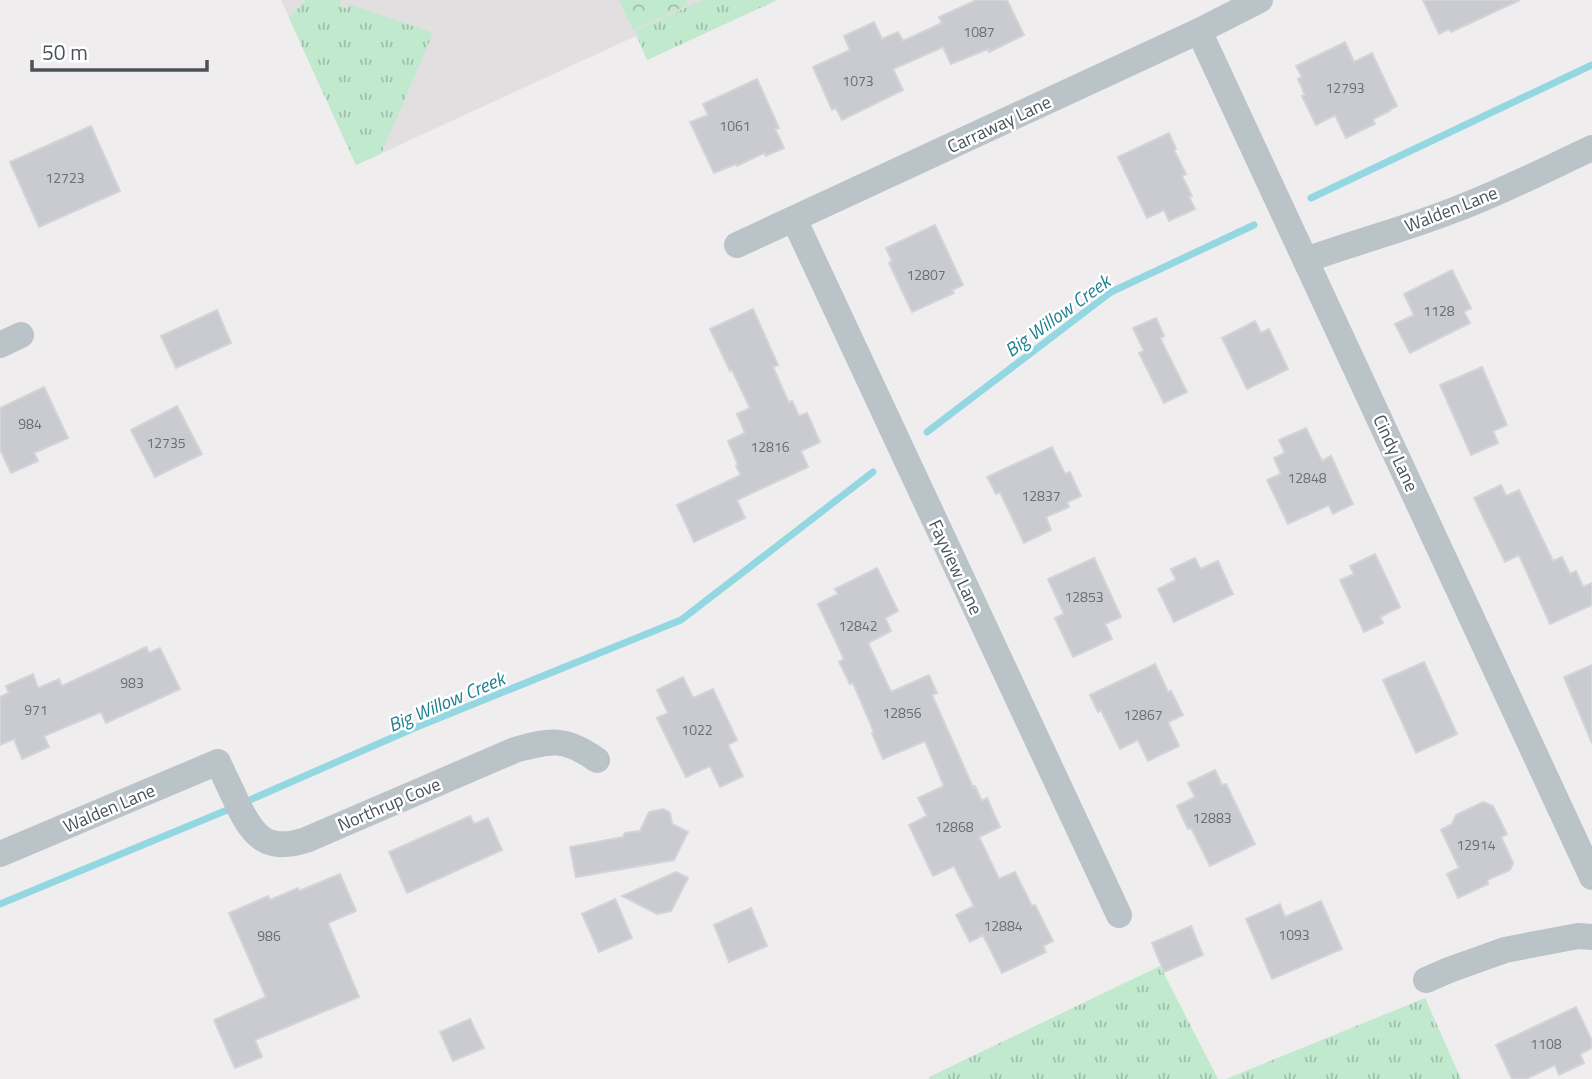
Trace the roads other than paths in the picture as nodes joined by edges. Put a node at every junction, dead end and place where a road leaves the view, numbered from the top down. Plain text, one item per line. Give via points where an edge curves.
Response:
1 (1260, 0) edge
2 (1199, 31) junction
3 (1592, 148) edge
4 (794, 219) junction
5 (737, 245) dead end
6 (1306, 260) junction
7 (597, 760) dead end
8 (222, 770) joint
9 (0, 854) edge
10 (1592, 877) edge
11 (1119, 915) dead end
12 (1592, 937) edge
13 (1426, 980) dead end

1 - 2 street, Carraway Lane
2 - 4 street, Carraway Lane
2 - 6 street, Cindy Lane
3 - 6 street, Walden Lane via 1498,193
4 - 5 street, Carraway Lane
4 - 11 street, Fayview Lane
6 - 10 street, Cindy Lane
7 - 8 street, Northrup Cove via 580,748 559,742 514,750 295,844 283,845 260,838 246,822
8 - 9 street, Walden Lane
12 - 13 street via 1505,950

